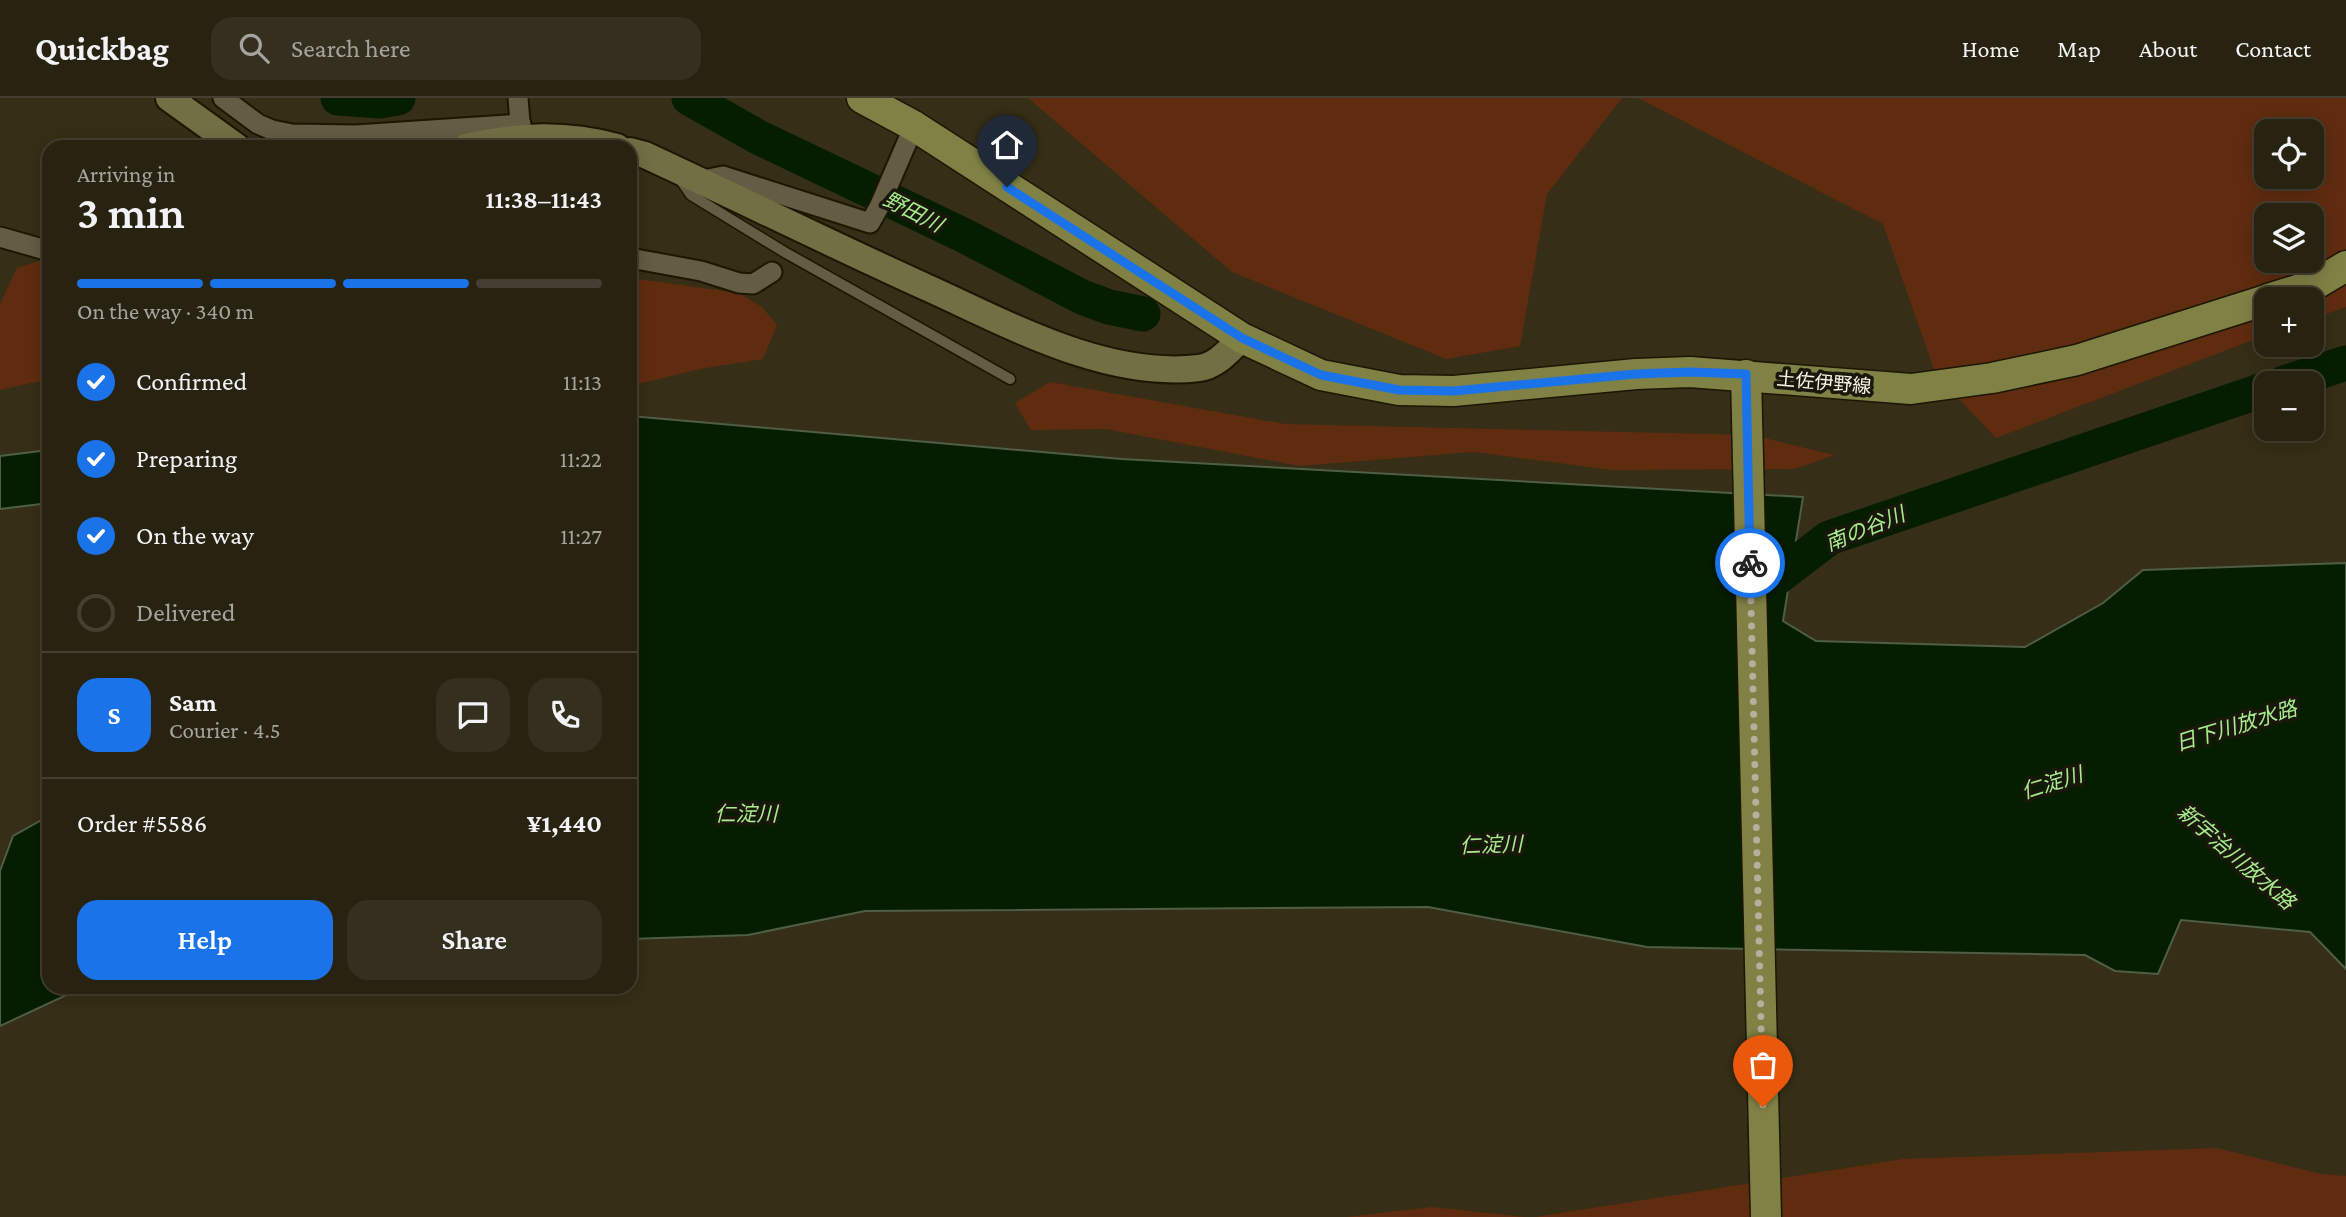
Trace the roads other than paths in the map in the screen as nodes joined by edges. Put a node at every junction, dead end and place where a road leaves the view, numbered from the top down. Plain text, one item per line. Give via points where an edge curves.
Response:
1 (169, 98) edge
2 (223, 98) edge
3 (518, 98) edge
4 (862, 98) edge
5 (914, 127) junction
6 (521, 131) junction
7 (227, 140) edge
8 (490, 140) edge
9 (584, 140) edge
10 (637, 154) edge
11 (671, 167) junction
12 (699, 181) junction
13 (0, 237) edge
14 (42, 249) edge
15 (637, 259) edge
16 (2346, 266) edge
17 (772, 272) dead end
18 (2307, 287) edge
19 (2254, 304) edge
20 (1242, 338) junction
21 (1746, 374) junction
22 (1010, 379) dead end
23 (1766, 1217) edge

1 - 7 street
2 - 6 street via 258,124 292,134
3 - 6 street
4 - 5 main road, 土佐伊野線
5 - 12 street via 873,220 865,223 723,176
5 - 20 main road, 土佐伊野線
6 - 8 street
6 - 9 street
10 - 11 street
11 - 12 street
11 - 22 lane via 691,195
12 - 20 street via 1037,337 1116,363 1199,368 1218,360
13 - 14 street
15 - 17 street via 740,283 753,284
16 - 18 main road, 土佐伊野線
19 - 21 main road, 土佐伊野線 via 2077,360 1992,378 1911,389
20 - 21 main road, 土佐伊野線 via 1321,375 1399,390 1454,391 1663,373
21 - 23 main road

